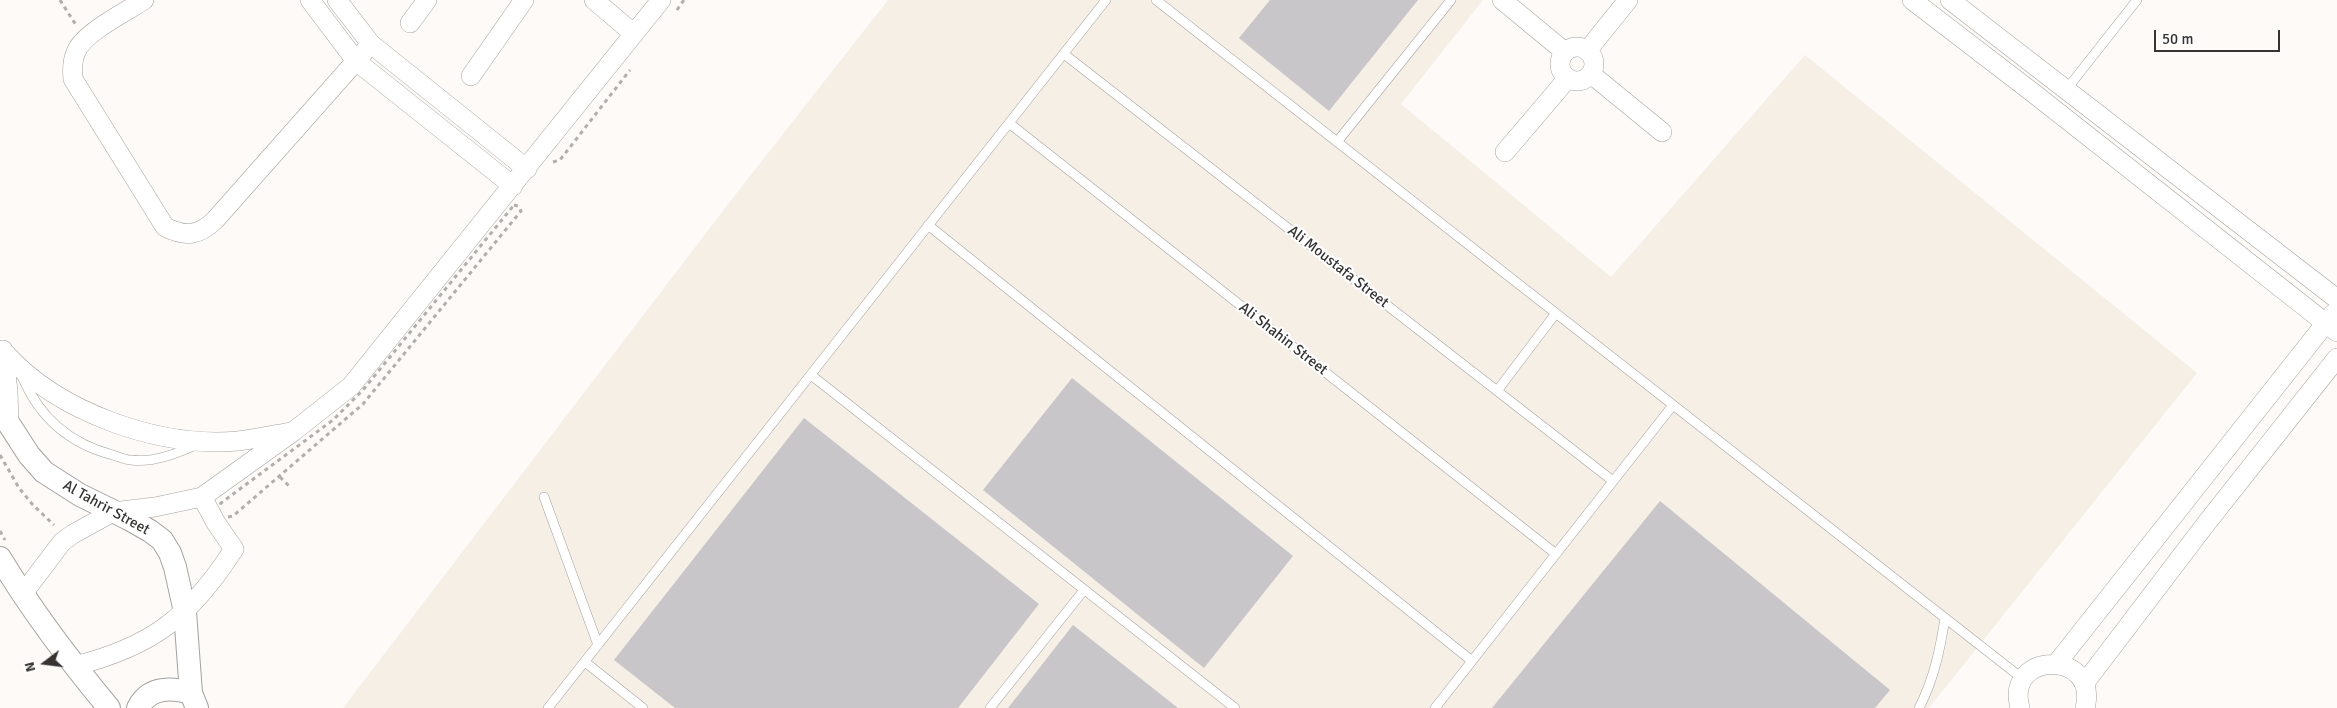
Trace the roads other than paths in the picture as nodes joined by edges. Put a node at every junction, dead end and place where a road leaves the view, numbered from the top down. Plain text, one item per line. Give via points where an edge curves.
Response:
1 (144, 0) edge
2 (310, 0) edge
3 (337, 0) edge
4 (427, 0) edge
5 (524, 0) edge
6 (594, 0) edge
7 (661, 0) edge
8 (1106, 0) edge
9 (1156, 0) edge
10 (1451, 0) edge
11 (1502, 0) edge
12 (1628, 0) edge
13 (1912, 0) edge
14 (1950, 0) edge
15 (2137, 0) edge
16 (410, 23) dead end
17 (634, 34) junction
18 (371, 44) junction
19 (1588, 51) junction
20 (1565, 52) junction
21 (1064, 54) junction
22 (356, 61) junction
23 (1591, 74) junction
24 (2047, 75) junction
25 (471, 76) dead end
26 (1568, 78) junction
27 (2066, 90) junction
28 (2032, 92) junction
29 (1009, 123) junction
30 (1662, 132) dead end
31 (1337, 142) junction
32 (1505, 152) dead end
33 (527, 169) junction
34 (513, 186) junction
35 (928, 226) junction
36 (2337, 299) edge
37 (1556, 313) junction
38 (2333, 322) edge
39 (2, 349) edge
40 (2337, 358) edge
41 (20, 370) junction
42 (811, 375) junction
43 (1497, 391) junction
44 (1673, 405) junction
45 (4, 417) edge
46 (294, 431) junction
47 (207, 440) junction
48 (1613, 481) junction
49 (202, 497) junction
50 (544, 497) dead end
51 (2181, 505) junction
52 (113, 512) junction
53 (2206, 524) junction
54 (1556, 554) junction
55 (0, 558) edge
56 (1084, 590) junction
57 (22, 595) junction
58 (185, 612) junction
59 (1945, 618) junction
60 (598, 645) junction
61 (1472, 661) junction
62 (585, 662) junction
63 (2057, 663) junction
64 (74, 666) junction
65 (2023, 679) junction
66 (2085, 695) edge
67 (194, 700) edge
68 (109, 708) edge
69 (138, 708) edge
70 (548, 708) edge
71 (643, 708) edge
72 (990, 708) edge
73 (1235, 708) edge
74 (1435, 708) edge
75 (1919, 708) edge
76 (2020, 708) edge
77 (2097, 708) edge

1 - 22 street via 85,38 76,50 73,78 165,228 178,234 192,235 205,230
2 - 22 street
3 - 18 street
4 - 16 street
5 - 25 street
6 - 17 street
7 - 17 street
8 - 21 lane
9 - 31 lane
10 - 31 lane
11 - 20 street
12 - 19 street
13 - 28 street
14 - 24 street
15 - 27 lane
17 - 33 street
18 - 22 street
18 - 33 street
19 - 20 street via 1578,48
19 - 23 street via 1594,62
20 - 26 street via 1560,63
21 - 29 lane
21 - 43 lane, Ali Moustafa Street
22 - 34 street
23 - 26 street via 1578,81
23 - 30 street
24 - 27 street
24 - 28 street
26 - 32 street
27 - 36 street
28 - 38 street
29 - 35 lane
29 - 54 lane, Ali Shahin Street
31 - 37 lane
33 - 34 street
34 - 46 street via 351,386
35 - 42 lane
35 - 61 lane
37 - 43 lane
37 - 44 lane
38 - 51 street
39 - 41 street
39 - 45 street
40 - 53 street
41 - 47 street via 68,402 121,426 178,439
41 - 47 lane via 30,394 45,416 65,434 92,450 132,460 179,453
42 - 56 lane
42 - 60 lane
43 - 48 lane, Ali Moustafa Street
44 - 48 lane
44 - 59 lane
45 - 52 street, Al Tahrir Street via 44,472 80,496
46 - 47 street via 237,441
46 - 49 street
48 - 54 lane
49 - 52 street
49 - 58 street via 234,549 218,574
50 - 60 lane
51 - 53 street
51 - 63 street
52 - 57 street via 62,542
52 - 58 street, Al Tahrir Street via 162,540 175,567
53 - 66 street
54 - 61 lane
55 - 57 street
56 - 72 lane
56 - 73 lane
57 - 64 street
58 - 64 street via 135,647
58 - 67 street, Al Tahrir Street
59 - 65 lane
59 - 75 lane via 1937,663
60 - 62 lane
61 - 74 lane
62 - 70 lane
62 - 71 lane
63 - 65 street via 2038,666
63 - 66 street via 2073,670
64 - 68 street
65 - 76 street via 2019,690
66 - 77 street
67 - 69 street via 173,688 156,691

